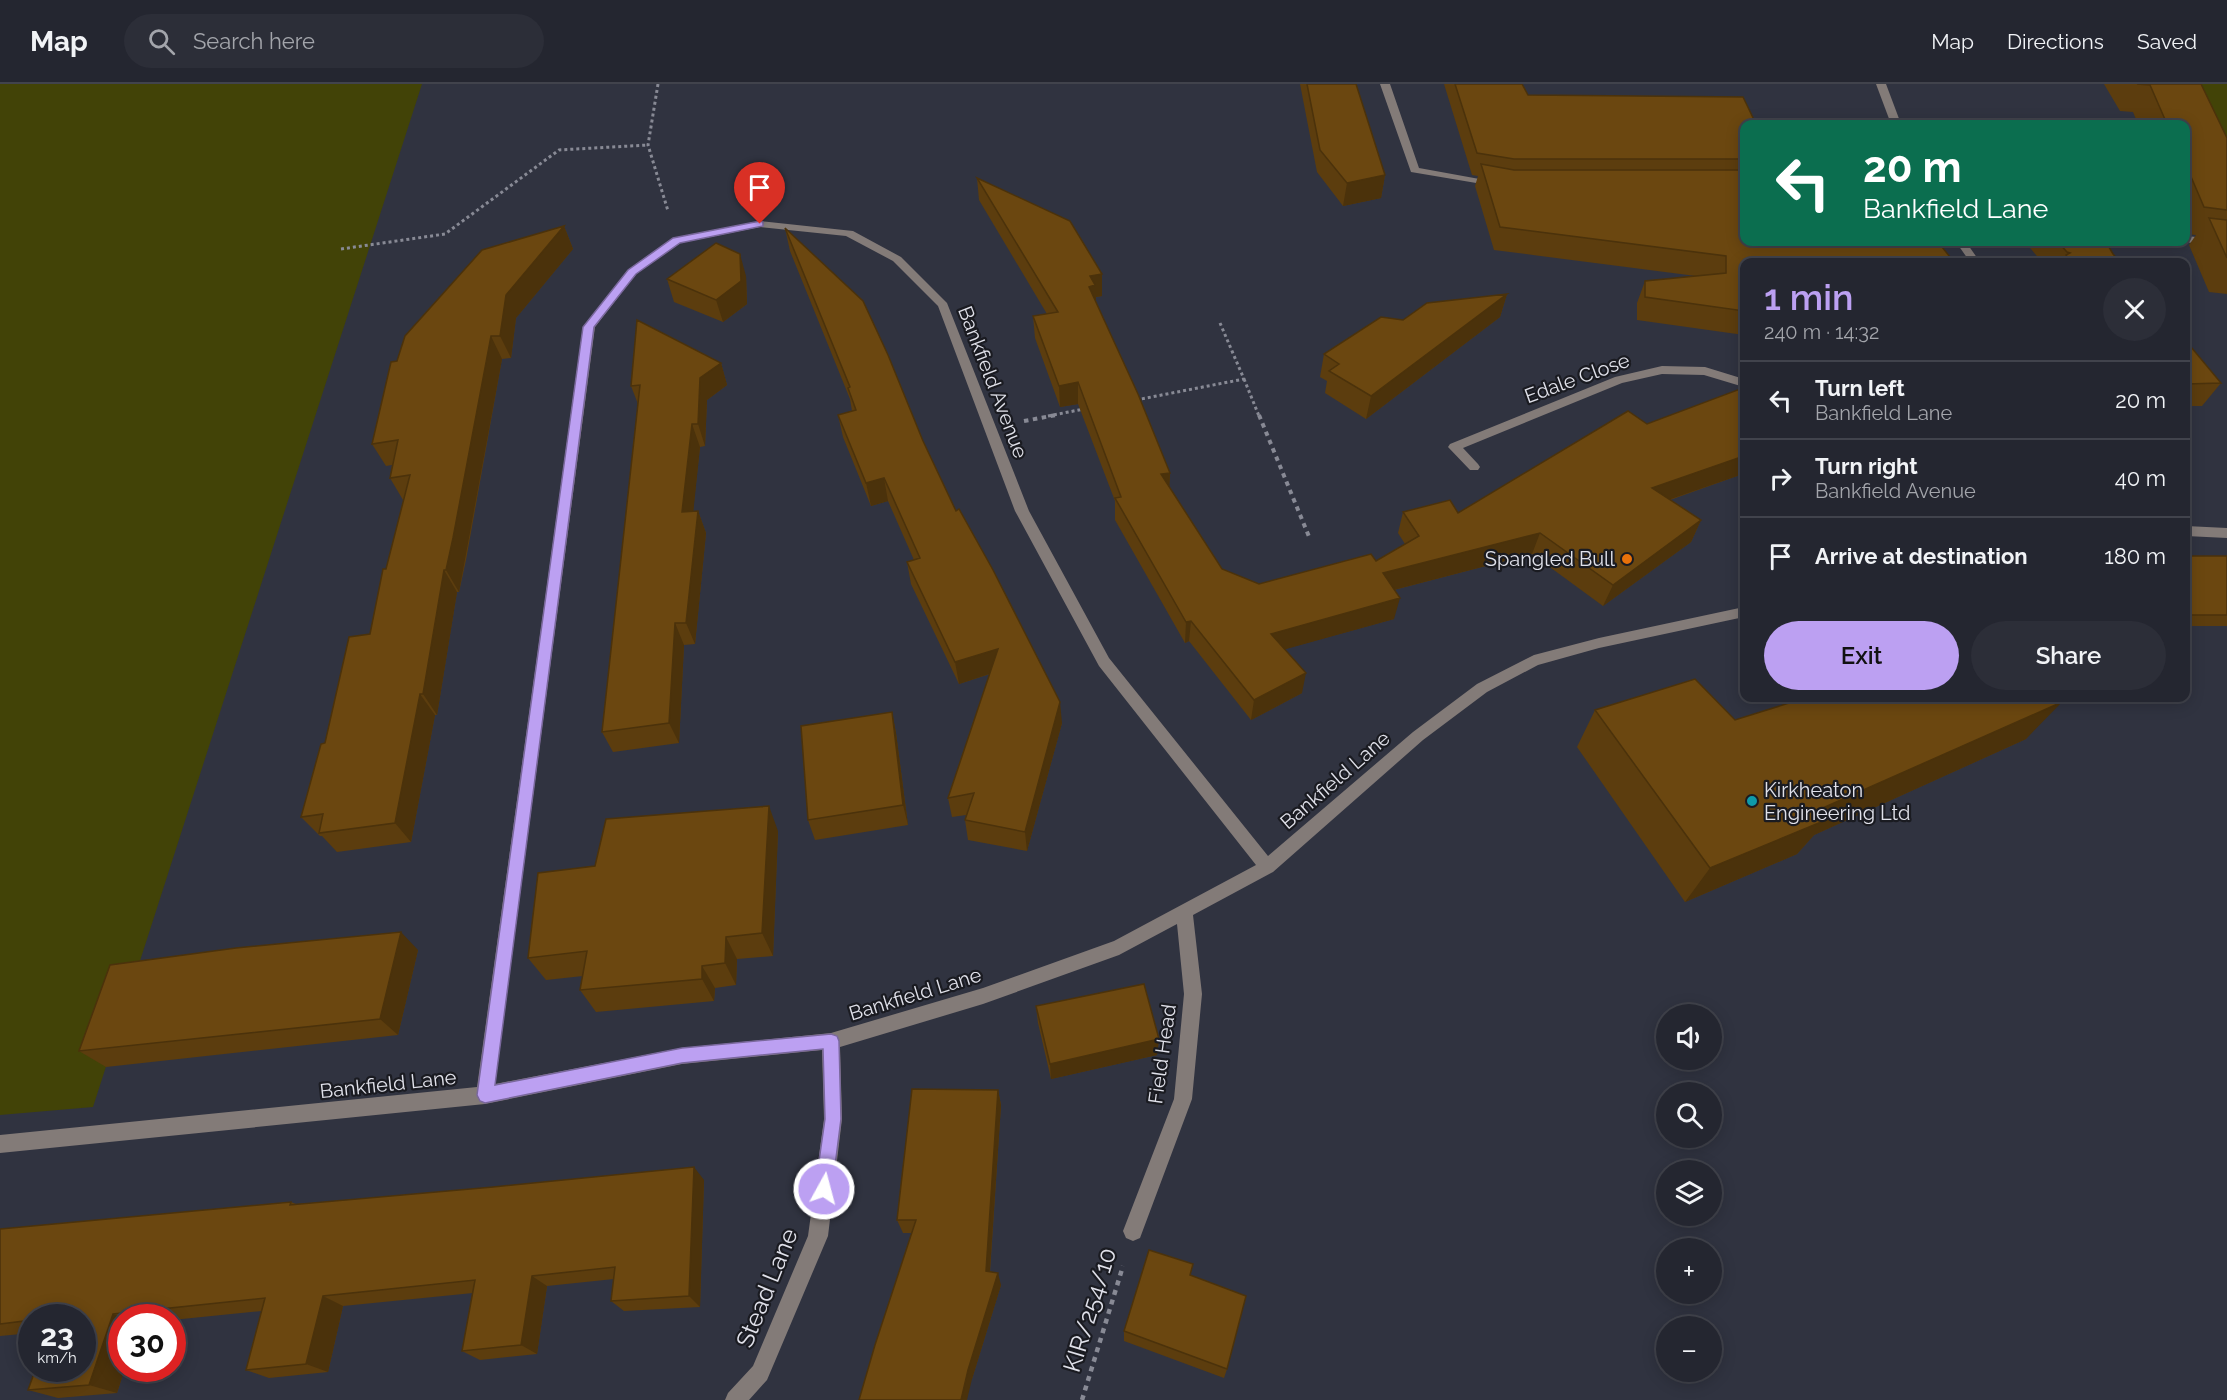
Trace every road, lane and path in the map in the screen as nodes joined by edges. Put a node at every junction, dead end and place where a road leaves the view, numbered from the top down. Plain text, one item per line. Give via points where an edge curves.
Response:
1 (658, 84) edge
2 (1385, 84) edge
3 (1881, 84) edge
4 (1894, 120) edge
5 (648, 145) junction
6 (1508, 187) edge
7 (2190, 238) edge
8 (677, 240) junction
9 (2227, 243) edge
10 (341, 249) dead end
11 (1220, 323) dead end
12 (1244, 379) junction
13 (1740, 382) edge
14 (1129, 401) edge
15 (1094, 408) edge
16 (991, 427) junction
17 (1474, 467) dead end
18 (2190, 531) edge
19 (2227, 533) edge
20 (1310, 539) dead end
21 (1740, 613) edge
22 (1268, 867) junction
23 (1184, 912) junction
24 (831, 1041) junction
25 (485, 1095) junction
26 (0, 1144) edge
27 (1133, 1231) joint
28 (735, 1400) edge
29 (1082, 1400) edge

1 - 5 path
2 - 6 street via 1415,170
3 - 4 street
5 - 8 path
5 - 10 path via 559,150 445,234
7 - 9 street
8 - 16 street, Bankfield Avenue via 760,224 849,233 897,259 943,306
8 - 25 street, Bankfield Avenue via 632,272 589,327
11 - 12 path
12 - 14 path
12 - 20 path
13 - 17 street, Edale Close via 1705,370 1662,370 1619,380 1454,447
15 - 16 path
16 - 22 street, Bankfield Avenue via 1022,511 1104,662
18 - 19 street
21 - 22 street, Bankfield Lane via 1545,658 1482,688 1418,736
22 - 23 street, Bankfield Lane
23 - 24 street, Bankfield Lane via 1109,951 983,996
23 - 27 street, Field Head via 1193,994 1183,1099
24 - 25 street, Bankfield Lane via 682,1056
24 - 28 street, Stead Lane via 833,1119 818,1236 760,1373
25 - 26 street, Bankfield Lane
27 - 29 path, KIR/254/10

